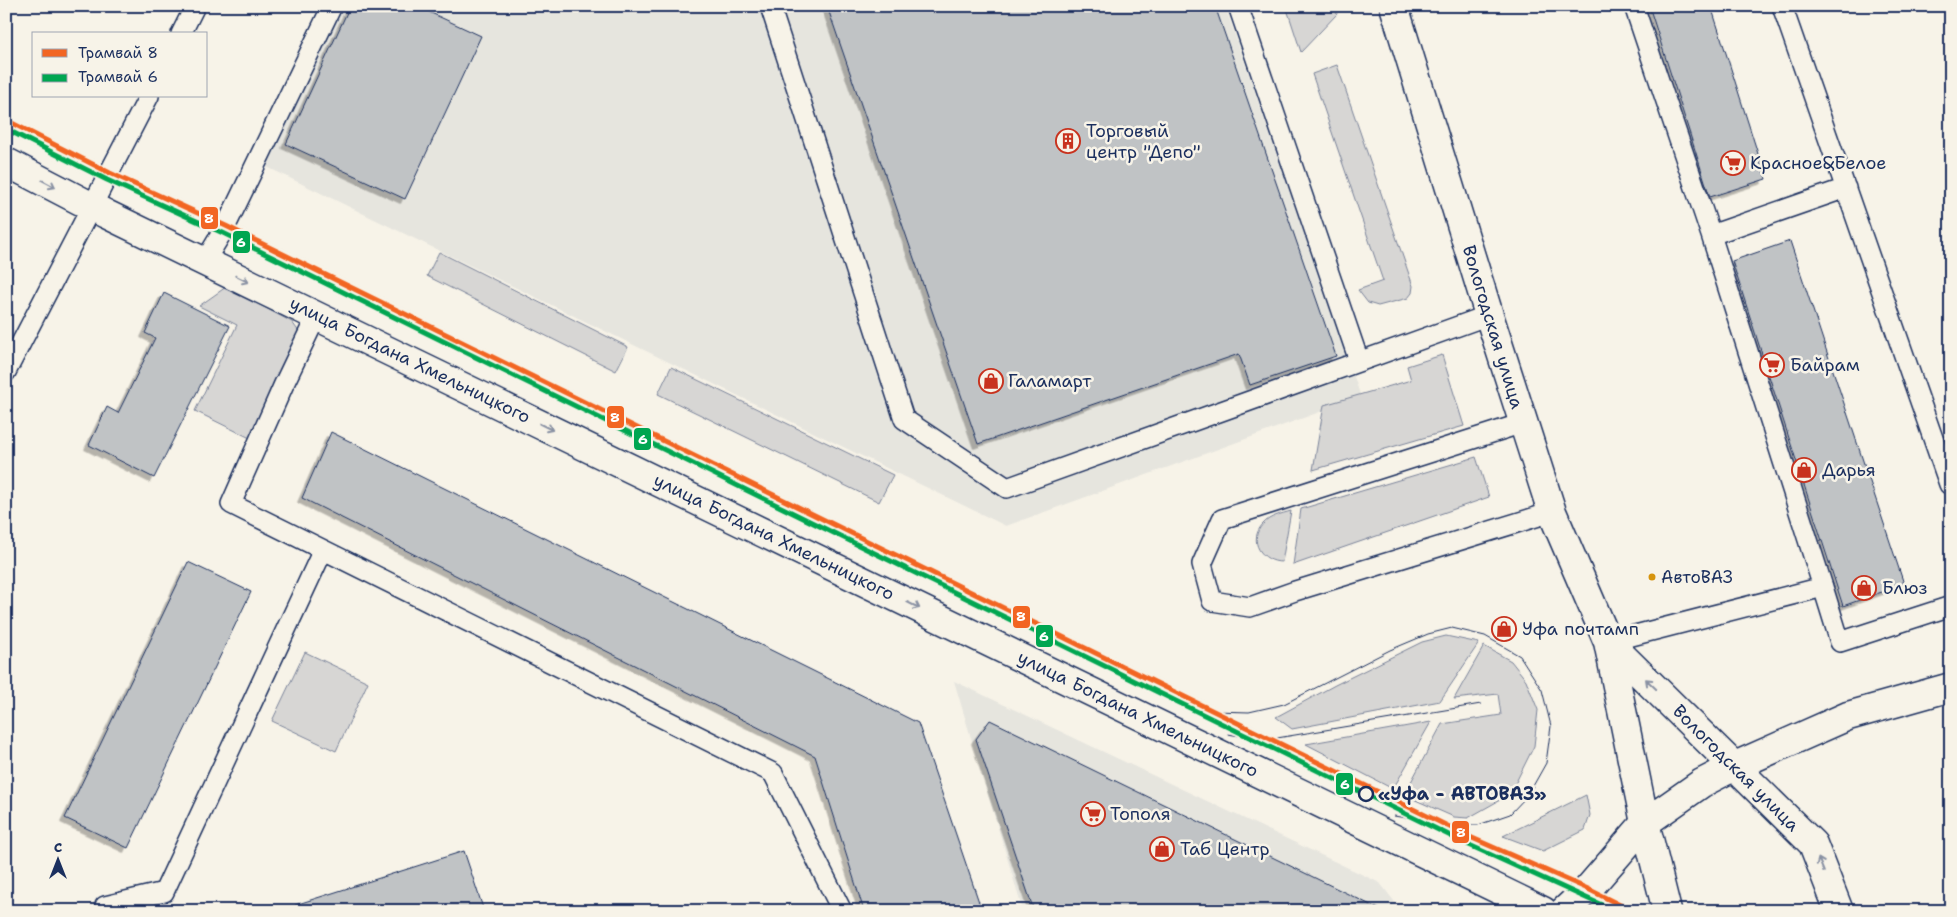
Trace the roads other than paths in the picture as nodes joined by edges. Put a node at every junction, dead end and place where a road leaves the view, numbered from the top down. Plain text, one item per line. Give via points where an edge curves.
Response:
1 (195, 6) edge
2 (332, 6) edge
3 (770, 6) edge
4 (1238, 6) edge
5 (1394, 6) edge
6 (1634, 6) edge
7 (1782, 6) edge
8 (182, 32) edge
9 (148, 98) edge
10 (6, 162) edge
11 (1846, 188) junction
12 (92, 207) junction
13 (1711, 235) junction
14 (205, 261) junction
15 (317, 315) junction
16 (1489, 315) junction
17 (1359, 361) junction
18 (6, 372) edge
19 (1523, 423) junction
20 (1950, 485) edge
21 (1552, 512) junction
22 (323, 550) junction
23 (1823, 587) junction
24 (1951, 606) edge
25 (1608, 642) junction
26 (1951, 687) edge
27 (1735, 766) junction
28 (1645, 823) junction
29 (104, 911) edge
30 (842, 911) edge
31 (1543, 911) edge
32 (1564, 911) edge
33 (1667, 911) edge
34 (1839, 911) edge

1 - 8 lane
2 - 14 lane via 226,226
3 - 17 lane via 904,419 1007,488
4 - 17 lane
5 - 16 main road, Вологодская улица
6 - 13 lane
7 - 11 lane
9 - 12 lane
10 -> 12 main road, улица Богдана Хмельницкого
11 - 13 lane
11 - 20 lane
12 - 14 main road, улица Богдана Хмельницкого
12 - 18 lane
13 - 23 lane
14 -> 15 main road, улица Богдана Хмельницкого
15 - 22 lane via 231,504
15 -> 31 main road, улица Богдана Хмельницкого
16 - 17 lane
16 - 19 main road, Вологодская улица
19 - 21 main road, Вологодская улица
19 - 21 lane via 1222,519 1202,564 1212,601 1250,607
21 - 25 main road, Вологодская улица
22 - 29 lane via 164,892 105,906
22 - 30 lane via 773,773
23 - 24 lane via 1840,642
23 - 25 lane
27 -> 25 main road, Вологодская улица
25 - 28 main road, Вологодская улица
26 - 27 main road via 1848,716
27 - 28 main road via 1702,783
34 -> 27 main road, Вологодская улица via 1813,844
28 - 32 main road via 1588,889
28 - 33 main road, Вологодская улица

